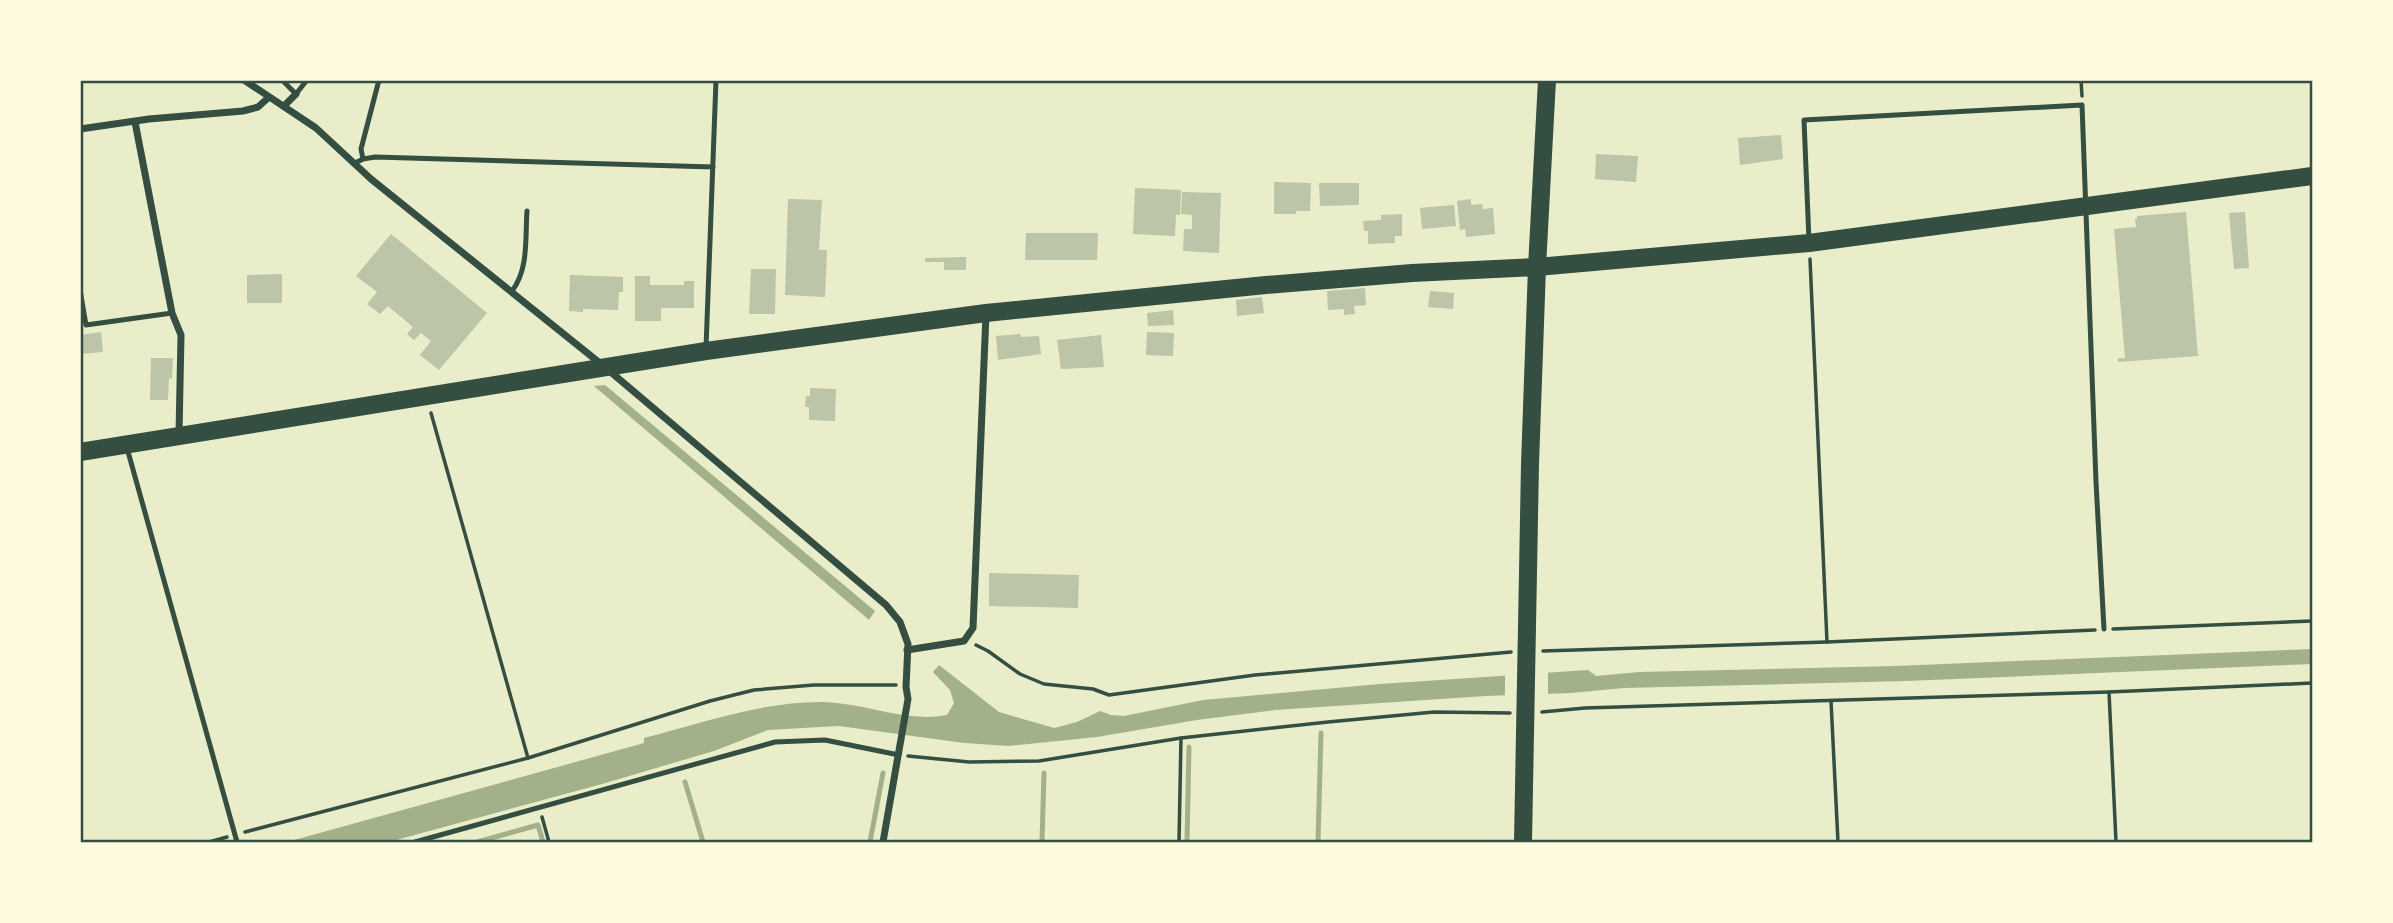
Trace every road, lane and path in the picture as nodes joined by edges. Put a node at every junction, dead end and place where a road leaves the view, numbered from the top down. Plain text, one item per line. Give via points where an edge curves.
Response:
1 (244, 80) edge
2 (282, 80) edge
3 (307, 80) edge
4 (379, 80) edge
5 (716, 80) edge
6 (1547, 80) edge
7 (296, 94) junction
8 (268, 98) junction
9 (284, 106) junction
10 (135, 121) junction
11 (80, 130) edge
12 (363, 159) junction
13 (355, 163) junction
14 (713, 167) junction
15 (2312, 176) edge
16 (2086, 206) junction
17 (527, 211) dead end
18 (1809, 243) junction
19 (1537, 267) junction
20 (80, 290) edge
21 (513, 291) junction
22 (172, 313) junction
23 (986, 313) junction
24 (706, 351) junction
25 (606, 368) junction
26 (427, 397) junction
27 (179, 437) junction
28 (127, 445) junction
29 (80, 452) edge
30 (2312, 621) edge
31 (2104, 629) junction
32 (964, 640) junction
33 (1826, 642) junction
34 (906, 650) junction
35 (1528, 655) junction
36 (2312, 683) edge
37 (906, 687) junction
38 (2109, 692) junction
39 (1831, 701) junction
40 (1527, 711) junction
41 (1181, 738) junction
42 (899, 752) junction
43 (528, 758) junction
44 (540, 806) junction
45 (234, 835) junction
46 (209, 842) edge
47 (237, 842) edge
48 (415, 842) edge
49 (549, 842) edge
50 (883, 842) edge
51 (1179, 842) edge
52 (1523, 842) edge
53 (1838, 842) edge
54 (2116, 842) edge

1 - 8 street
2 - 7 lane
3 - 7 lane
4 - 12 lane via 361,149
5 - 14 lane
6 - 19 main road
7 - 9 street
8 - 9 street
8 - 10 street via 243,111
9 - 13 street
10 - 11 street
10 - 22 street
12 - 13 lane
12 - 14 lane
13 - 21 street
14 - 24 lane
15 - 16 main road
16 - 18 main road
16 - 18 lane via 2082,105 1804,120
16 - 31 lane
17 - 21 lane via 523,269
18 - 19 main road
18 - 33 path
19 - 23 main road via 1279,284
19 - 35 main road
20 - 22 lane via 86,325
21 - 25 street
22 - 27 street via 181,335
23 - 24 main road
23 - 32 street via 973,628
24 - 25 main road
25 - 26 main road
25 - 34 street via 886,605 900,622
26 - 27 main road
26 - 43 path
27 - 28 main road
28 - 29 main road
28 - 45 lane
30 - 31 path
31 - 33 path
32 - 34 street
32 - 35 path via 1044,684 1109,695 1255,675
33 - 35 path
34 - 37 street
35 - 40 main road
36 - 38 path
37 - 42 street
37 - 43 path via 814,685 754,690
38 - 39 path
38 - 54 path
39 - 40 path
39 - 53 path
40 - 41 path via 1434,712
40 - 52 main road
41 - 42 path via 1024,762 968,762
41 - 51 path
42 - 44 lane via 825,740 775,742
42 - 50 street
43 - 45 path
44 - 48 lane
44 - 49 path
45 - 46 path
45 - 47 lane

